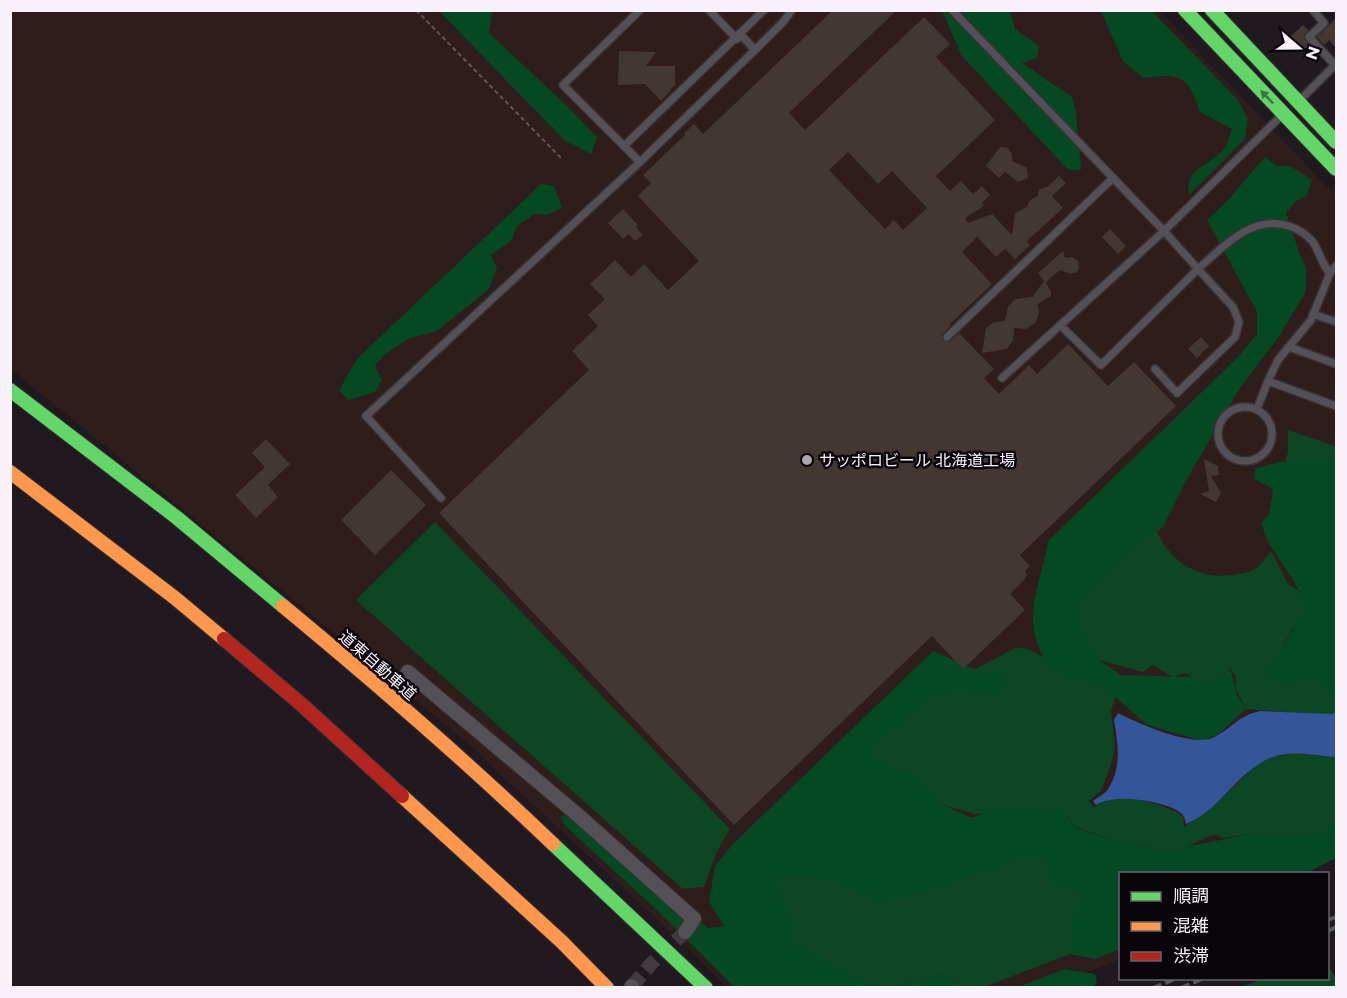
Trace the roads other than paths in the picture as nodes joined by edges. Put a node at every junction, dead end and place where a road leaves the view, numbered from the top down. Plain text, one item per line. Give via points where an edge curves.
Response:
1 (640, 10) edge
2 (709, 10) edge
3 (765, 10) edge
4 (792, 10) edge
5 (952, 10) edge
6 (1185, 10) edge
7 (1212, 10) edge
8 (1313, 10) edge
9 (739, 37) junction
10 (755, 50) junction
11 (1336, 66) edge
12 (1298, 102) junction
13 (1284, 114) junction
14 (1336, 142) edge
15 (624, 146) junction
16 (640, 162) junction
17 (1336, 169) edge
18 (1113, 178) junction
19 (1164, 231) junction
20 (1336, 266) edge
21 (1198, 269) junction
22 (1330, 273) junction
23 (1313, 314) junction
24 (1336, 322) edge
25 (1060, 325) junction
26 (947, 337) dead end
27 (1288, 347) junction
28 (1336, 364) edge
29 (1155, 369) dead end
30 (1002, 378) dead end
31 (1268, 381) junction
32 (10, 390) edge
33 (1336, 406) edge
34 (1257, 410) junction
35 (10, 472) edge
36 (441, 498) dead end
37 (408, 672) dead end
38 (685, 932) dead end
39 (607, 987) edge
40 (706, 987) edge

1 - 15 lane via 563,85
2 - 9 lane
3 - 9 lane
4 - 10 lane
5 - 18 lane
13 -> 6 main road
7 - 12 main road
8 - 11 lane via 1324,23 1309,37
9 - 10 lane
9 - 15 lane
10 - 16 lane
11 - 12 lane
12 - 13 lane
12 - 14 main road
13 - 17 main road
13 - 19 lane
15 - 16 lane
16 - 36 lane via 366,416
18 - 19 lane
18 - 26 lane
19 - 21 lane
19 - 25 lane
20 - 22 lane
21 - 22 lane via 1238,235 1272,223 1301,231
21 - 25 lane via 1101,365
21 - 29 lane via 1233,307 1239,322 1235,337 1177,393
22 - 23 lane
23 - 24 lane
23 - 27 lane
25 - 30 lane
27 - 28 lane
27 - 31 lane
31 - 33 lane
31 - 34 lane
32 - 40 main road, 道東自動車道 via 176,517 326,641 512,805
34 - 34 lane via 1264,414 1272,429 1269,446 1257,458 1232,458 1220,444 1219,426 1230,411 1239,407
35 - 39 main road via 175,598 301,704
37 - 38 street via 694,919

